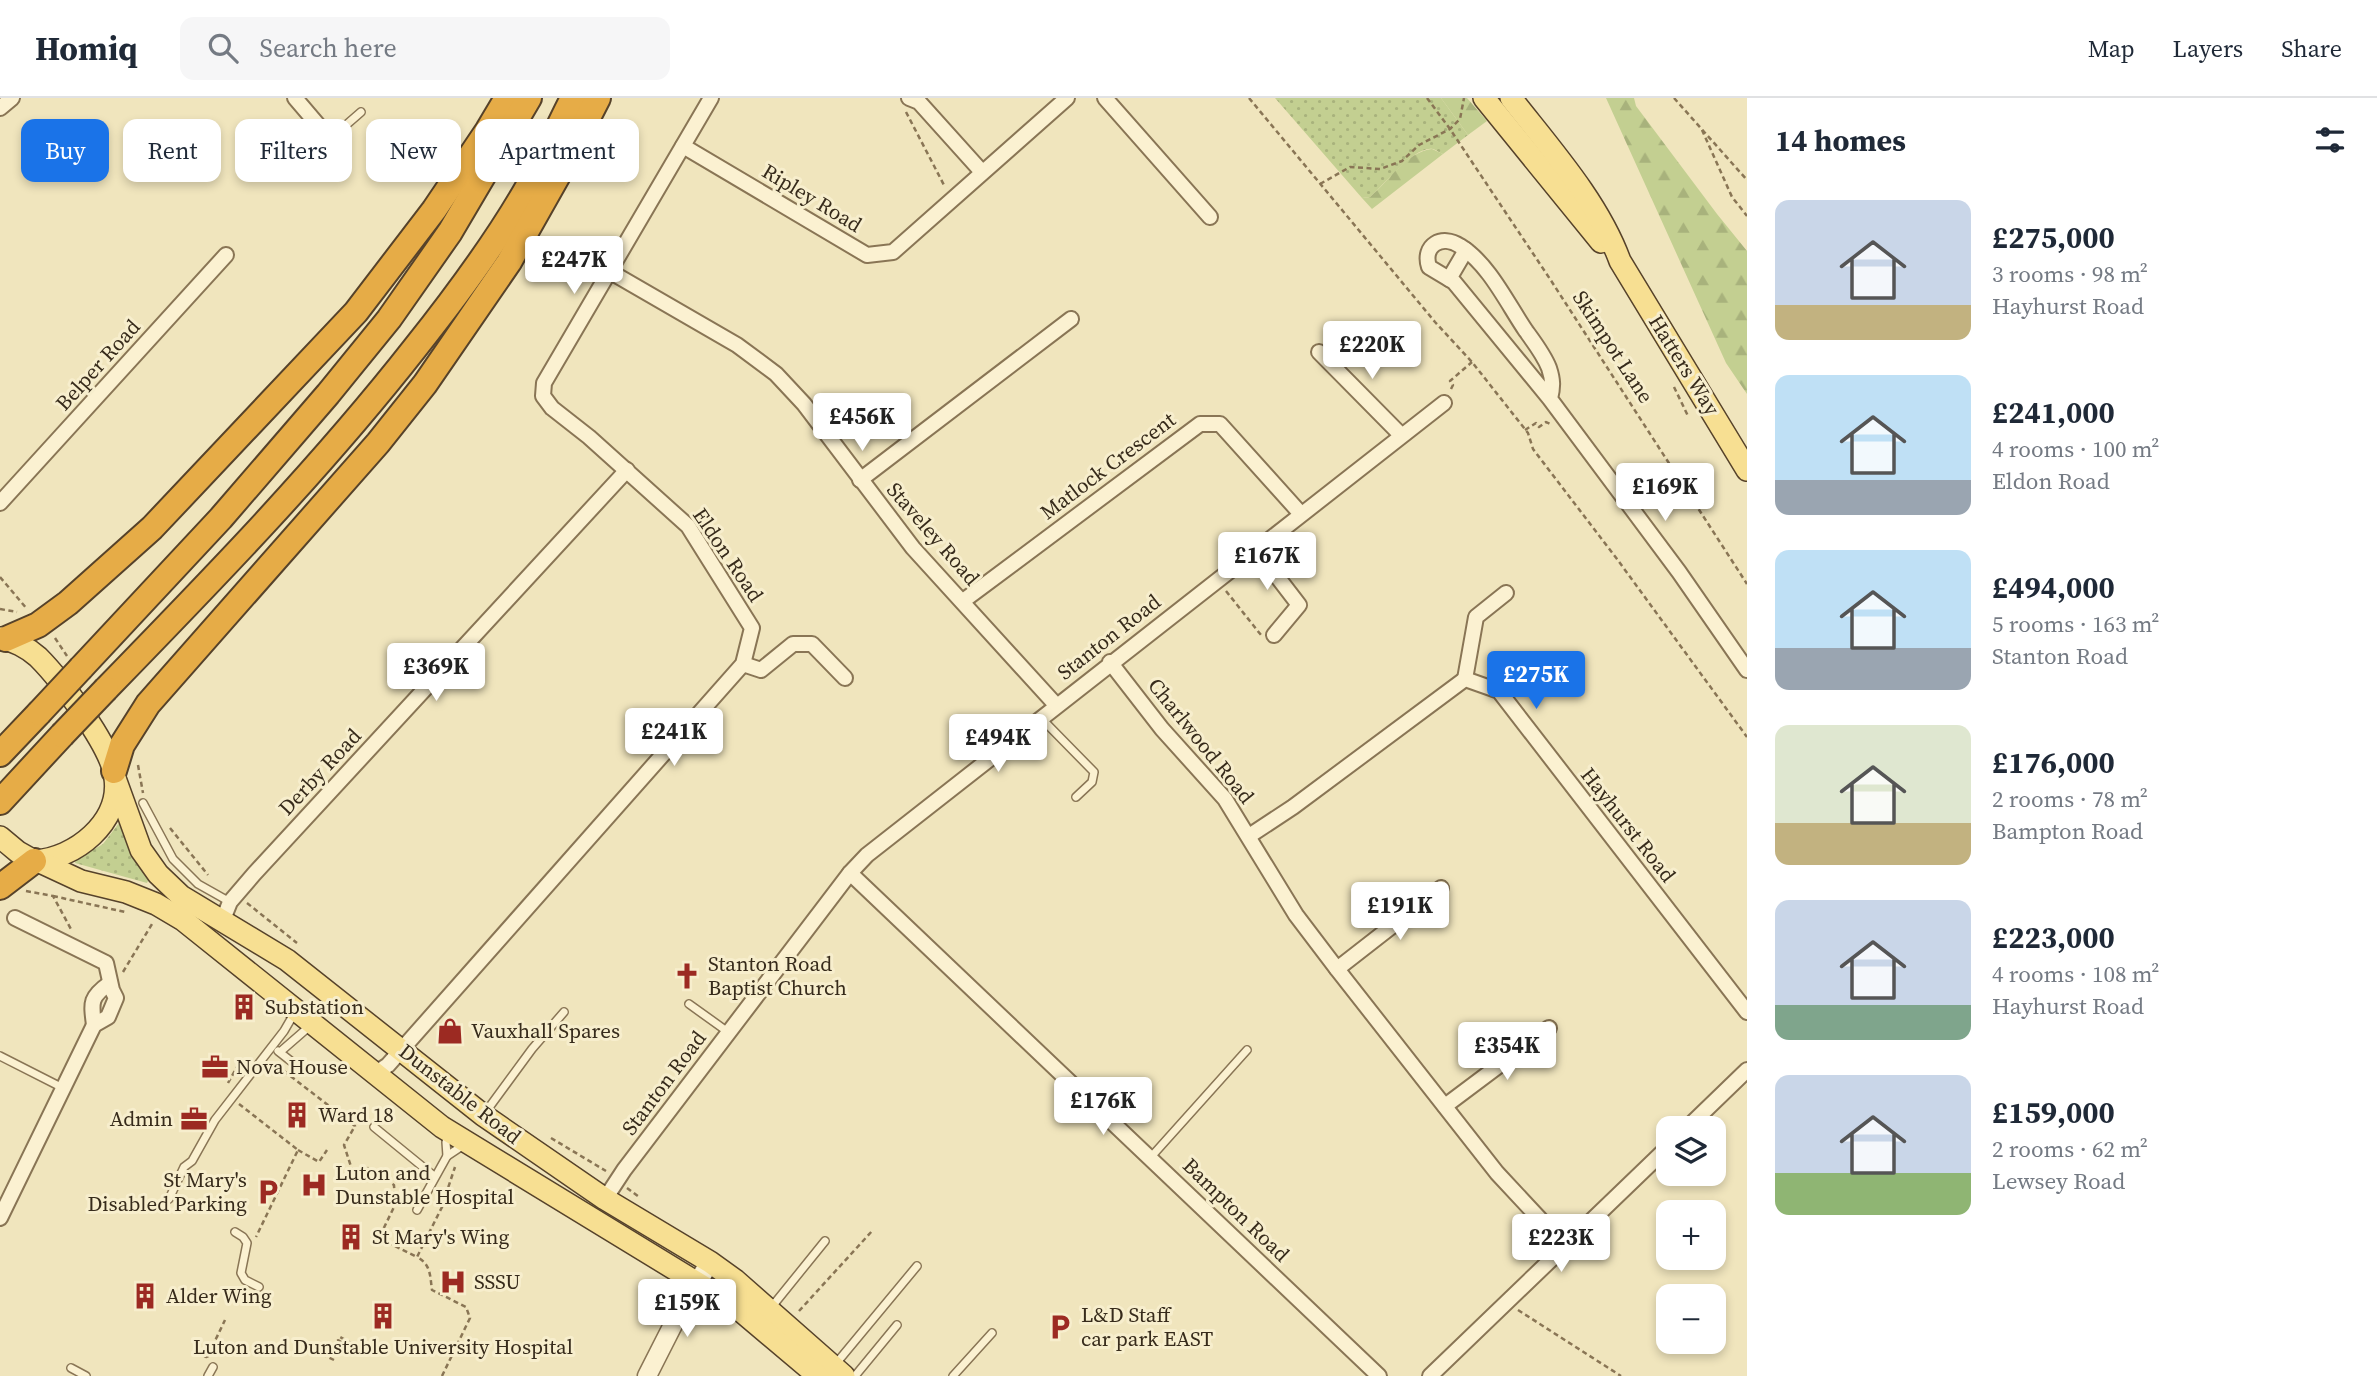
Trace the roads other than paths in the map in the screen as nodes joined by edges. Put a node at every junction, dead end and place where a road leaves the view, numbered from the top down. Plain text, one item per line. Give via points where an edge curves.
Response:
1 (12, 98) edge
2 (295, 98) edge
3 (507, 98) edge
4 (529, 98) edge
5 (573, 98) edge
6 (598, 98) edge
7 (711, 98) edge
8 (1067, 98) edge
9 (1105, 98) edge
10 (1484, 98) edge
11 (1511, 98) edge
12 (907, 104) edge
13 (0, 108) edge
14 (361, 112) dead end
15 (313, 119) edge
16 (352, 120) edge
17 (683, 146) junction
18 (982, 172) junction
19 (1210, 217) dead end
20 (1466, 250) junction
21 (226, 255) dead end
22 (1620, 261) junction
23 (608, 271) junction
24 (1450, 279) junction
25 (1071, 318) dead end
26 (1319, 352) dead end
27 (1550, 399) junction
28 (1444, 403) road end
29 (1401, 435) junction
30 (628, 470) junction
31 (1747, 470) edge
32 (860, 480) junction
33 (1, 501) edge
34 (1301, 514) junction
35 (1256, 549) junction
36 (1506, 593) dead end
37 (963, 601) junction
38 (1275, 635) road end
39 (3, 638) edge
40 (1110, 663) junction
41 (743, 664) junction
42 (1747, 670) edge
43 (845, 678) dead end
44 (1465, 679) junction
45 (1056, 705) junction
46 (1041, 717) junction
47 (0, 754) edge
48 (122, 771) junction
49 (5, 797) edge
50 (1076, 797) dead end
51 (143, 803) road end
52 (1249, 836) junction
53 (0, 837) edge
54 (36, 861) junction
55 (850, 873) junction
56 (11, 888) edge
57 (1441, 888) dead end
58 (230, 902) junction
59 (15, 918) dead end
60 (222, 922) junction
61 (1336, 969) junction
62 (111, 987) junction
63 (689, 1004) dead end
64 (564, 1012) dead end
65 (1747, 1012) edge
66 (298, 1015) junction
67 (94, 1025) junction
68 (1549, 1028) dead end
69 (729, 1033) junction
70 (272, 1046) junction
71 (401, 1048) junction
72 (1247, 1050) dead end
73 (280, 1052) junction
74 (0, 1056) edge
75 (292, 1062) dead end
76 (369, 1070) junction
77 (1747, 1070) edge
78 (63, 1089) junction
79 (1445, 1106) junction
80 (483, 1115) junction
81 (1699, 1116) edge
82 (374, 1127) dead end
83 (459, 1139) junction
84 (447, 1156) junction
85 (1151, 1157) junction
86 (1656, 1158) edge
87 (434, 1176) junction
88 (169, 1199) dead end
89 (605, 1199) junction
90 (417, 1210) dead end
91 (0, 1218) edge
92 (234, 1232) dead end
93 (825, 1241) dead end
94 (1565, 1246) junction
95 (710, 1262) junction
96 (917, 1266) dead end
97 (698, 1284) junction
98 (259, 1287) dead end
99 (770, 1310) junction
100 (897, 1325) dead end
101 (992, 1333) dead end
102 (213, 1367) road end
103 (71, 1368) dead end
104 (832, 1373) edge
105 (1439, 1373) edge
106 (86, 1376) edge
107 (208, 1376) edge
108 (646, 1376) edge
109 (855, 1376) edge
110 (953, 1376) edge
111 (1379, 1376) edge

1 - 13 street
2 - 15 street
3 - 39 highway via 434,210 355,312 152,528 68,603 38,625
4 - 47 highway, bridge via 450,232 389,319 221,518
5 - 49 highway, bridge via 525,192 454,298 391,378 297,489
6 - 48 highway via 509,262 425,384 148,704 122,745
7 - 17 street, Eldon Road
8 - 18 street, Ripley Road
9 - 19 street
10 - 22 main road, Hatters Way
11 - 22 main road, Hatters Way via 1585,197 1610,235
12 - 18 street via 919,102
14 - 16 lane
17 - 18 street, Ripley Road via 867,255 892,252
17 - 23 street, Eldon Road
20 - 24 street
20 - 24 street via 1447,240 1429,248 1429,267
20 - 27 street via 1490,276 1548,364 1553,382
21 - 33 street, Belper Road
22 - 31 main road, Hatters Way
23 - 30 street, Eldon Road via 544,383 543,396
23 - 32 street, Staveley Road via 737,345 776,374
24 - 27 street
25 - 32 street
26 - 29 street
27 - 42 street
28 - 29 street, Stanton Road
29 - 34 street, Stanton Road
30 - 41 street, Eldon Road via 688,526 752,628
30 - 58 street, Derby Road
32 - 37 street, Staveley Road via 913,548
34 - 35 street, Stanton Road
34 - 37 street, Matlock Crescent via 1220,424 1200,424
35 - 38 street via 1299,605
35 - 40 street, Stanton Road
36 - 44 street via 1476,617
37 - 45 street, Staveley Road
39 - 48 main road, Dunstable Road via 37,656
40 - 45 street, Stanton Road
40 - 52 street, Charlwood Road via 1225,799
41 - 43 street via 761,670 793,643 812,644
41 - 71 street, Eldon Road
44 - 52 street
44 - 65 street, Hayhurst Road via 1499,691
45 - 46 street, Stanton Road
46 - 50 lane via 1094,772 1092,782
46 - 55 street, Stanton Road
48 - 54 main road via 99,830 77,846
48 - 60 main road, Dunstable Road via 141,850 181,896
51 - 58 lane via 173,859 198,884
52 - 61 street, Charlwood Road via 1296,915
53 - 54 main road, Dunstable Road
54 - 56 highway
54 - 66 main road, Dunstable Road via 81,881 156,904 183,920
55 - 69 street, Stanton Road
55 - 85 street, Bampton Road
57 - 61 street
58 - 60 street, Derby Road
59 - 62 street via 106,963
60 - 71 main road, Dunstable Road via 287,960
61 - 79 street, Charlwood Road
62 - 67 street via 116,998 108,1017
62 - 67 street via 96,993 91,1004
63 - 69 lane
64 - 80 lane
66 - 70 lane
66 - 73 lane
66 - 76 main road, Dunstable Road
67 - 78 street
68 - 79 street
69 - 89 street, Stanton Road
70 - 73 lane
70 - 88 lane via 215,1120
71 - 76 street, Eldon Road via 379,1071
71 - 80 main road, Dunstable Road
72 - 85 lane
73 - 75 lane
74 - 78 lane
76 - 83 main road, Dunstable Road
77 - 81 street
78 - 91 street
79 - 94 street, Charlwood Road via 1497,1173
80 - 89 main road, Dunstable Road
82 - 87 lane
83 - 84 lane
83 - 84 lane via 446,1142
83 - 97 main road, Dunstable Road
84 - 87 lane
85 - 111 street, Bampton Road
86 - 94 street
87 - 90 lane
89 - 95 main road, Dunstable Road
92 - 98 lane via 247,1243 241,1273
93 - 99 lane
94 - 105 street
95 - 97 street
95 - 99 main road, Dunstable Road
96 - 104 lane
97 - 104 main road, Dunstable Road
97 - 108 street
99 - 104 main road, Dunstable Road
100 - 109 lane
101 - 110 lane
102 - 107 lane
103 - 106 lane

